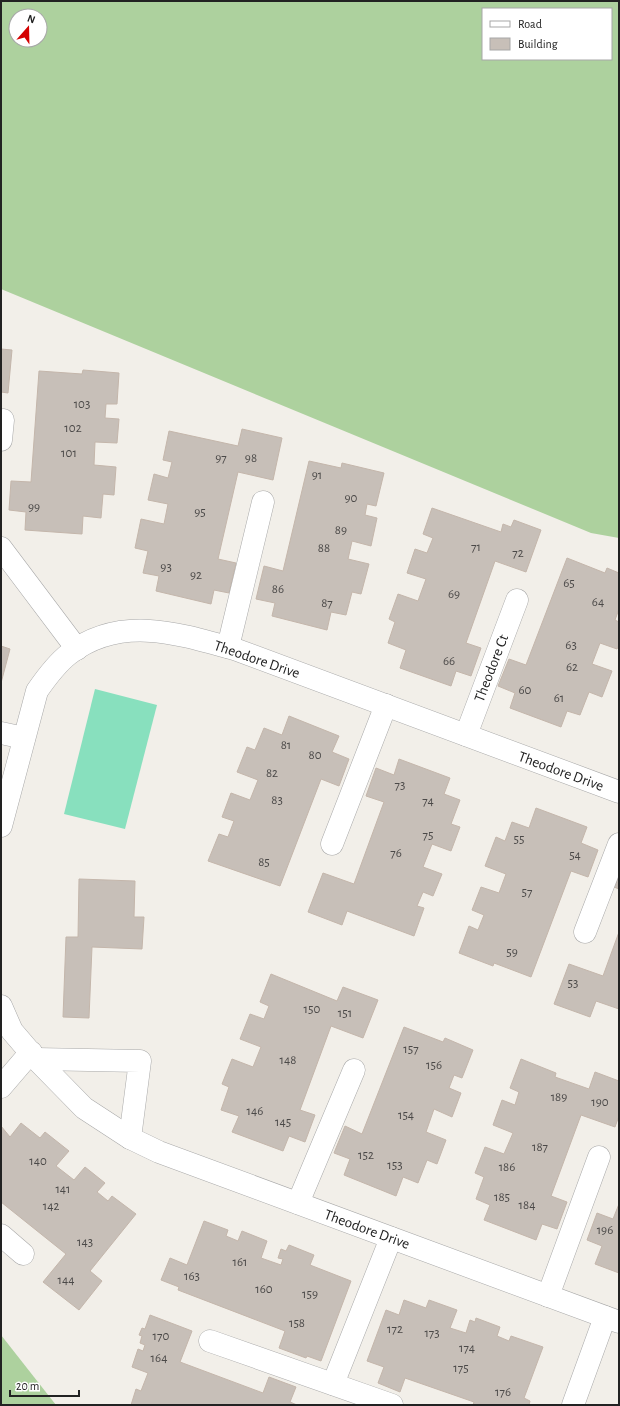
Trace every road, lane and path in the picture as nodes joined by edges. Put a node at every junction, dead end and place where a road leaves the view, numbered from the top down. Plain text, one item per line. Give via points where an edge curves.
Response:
1 (263, 502) dead end
2 (1, 548) edge
3 (517, 600) dead end
4 (228, 648) junction
5 (77, 650) junction
6 (386, 705) junction
7 (1, 733) edge
8 (466, 735) junction
9 (24, 738) junction
10 (619, 792) edge
11 (1, 826) edge
12 (332, 844) dead end
13 (619, 844) edge
14 (585, 932) dead end
15 (1, 1006) edge
16 (33, 1056) junction
17 (354, 1070) dead end
18 (1, 1087) edge
19 (130, 1138) junction
20 (599, 1157) dead end
21 (298, 1203) junction
22 (1, 1236) edge
23 (391, 1238) junction
24 (23, 1254) dead end
25 (548, 1296) junction
26 (612, 1320) edge
27 (210, 1341) dead end
28 (334, 1384) junction
29 (392, 1405) edge
30 (573, 1405) edge

1 - 4 street
2 - 5 street
3 - 8 street, Theodore Ct
4 - 5 street, Theodore Drive via 181,634 118,631
4 - 6 street, Theodore Drive
5 - 9 street, Theodore Drive via 69,654 36,691
6 - 8 street, Theodore Drive
6 - 12 street
7 - 9 street
8 - 10 street, Theodore Drive
9 - 11 street, Theodore Drive
13 - 14 street
15 - 16 street, Theodore Drive via 12,1031
16 - 18 street
16 - 19 street, Theodore Drive via 84,1108
16 - 19 street via 140,1061
17 - 21 street
19 - 21 street, Theodore Drive via 159,1152
20 - 25 street
21 - 23 street, Theodore Drive
22 - 24 street
23 - 25 street, Theodore Drive
23 - 28 street
25 - 26 street, Theodore Drive
26 - 30 street, Theodore Drive
27 - 28 street
28 - 29 street

